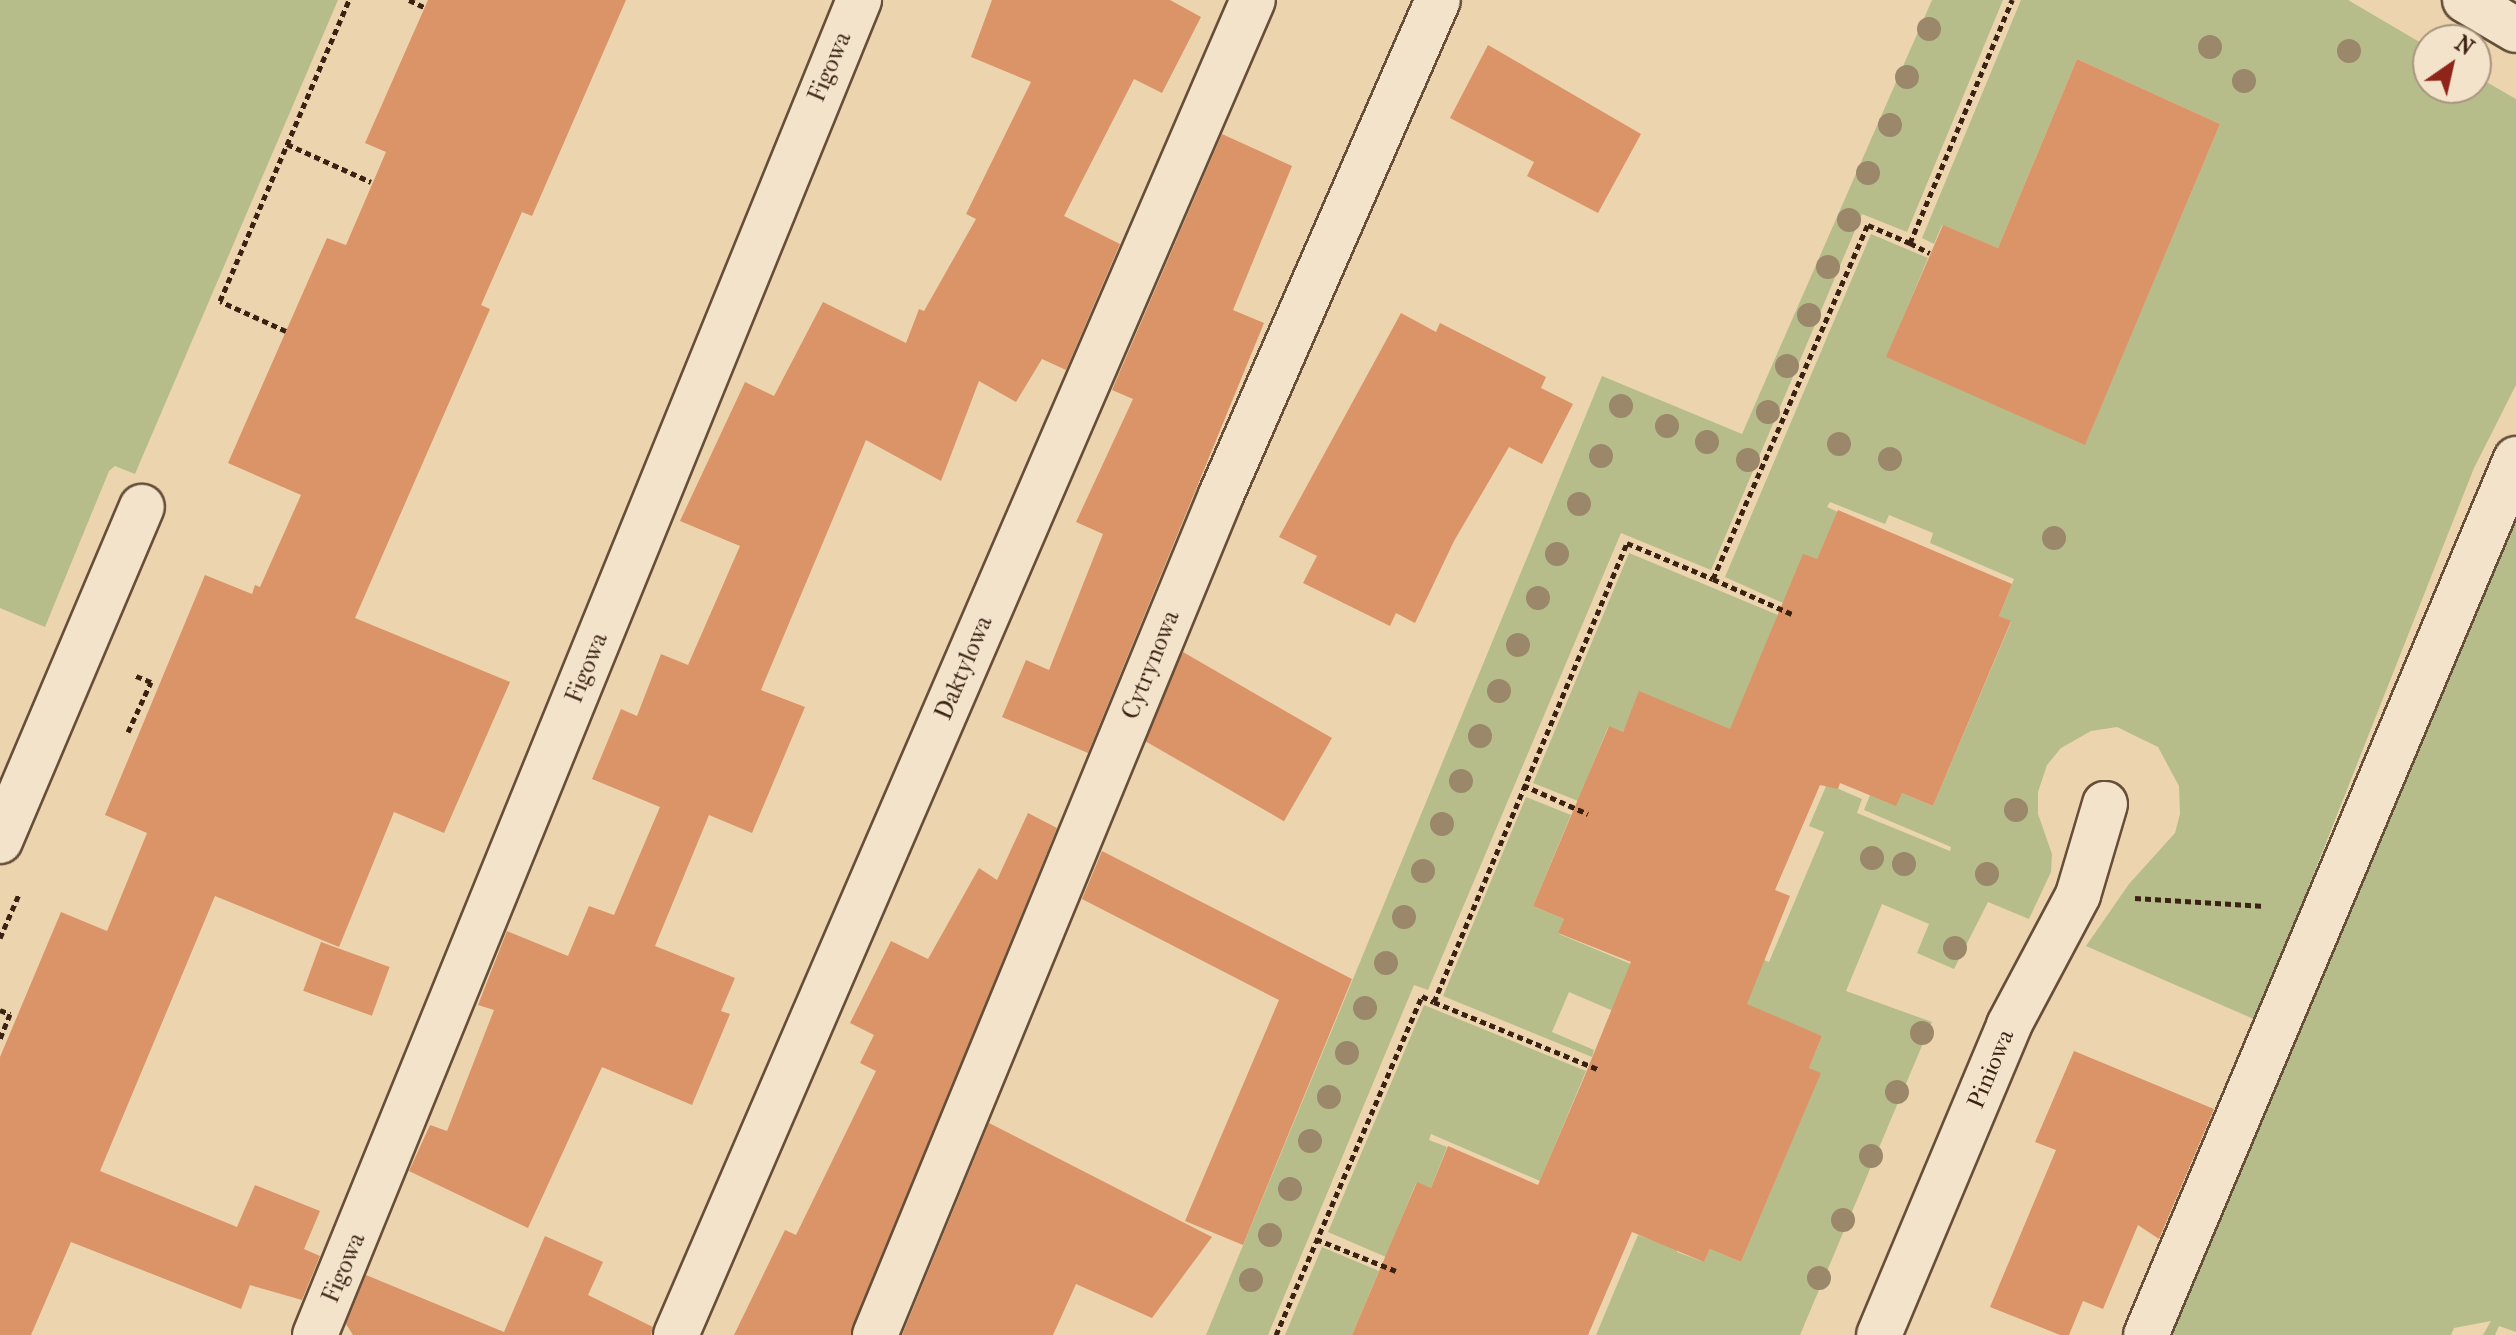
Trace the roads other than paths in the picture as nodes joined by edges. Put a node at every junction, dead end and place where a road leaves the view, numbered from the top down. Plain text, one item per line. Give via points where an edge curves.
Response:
1 (859, 0) edge
2 (1253, 0) edge
3 (1438, 0) edge
4 (2465, 0) edge
5 (2516, 30) edge
6 (2516, 459) edge
7 (142, 507) dead end
8 (2105, 804) dead end
9 (0, 841) edge
10 (315, 1335) edge
11 (676, 1335) edge
12 (875, 1335) edge
13 (1879, 1335) edge
14 (2146, 1335) edge

1 - 10 street, Figowa
2 - 11 street, Daktylowa
3 - 12 street, Cytrynowa via 1221,495
4 - 5 street
6 - 14 street
7 - 9 street
8 - 13 street, Piniowa via 2078,895 2009,1025

